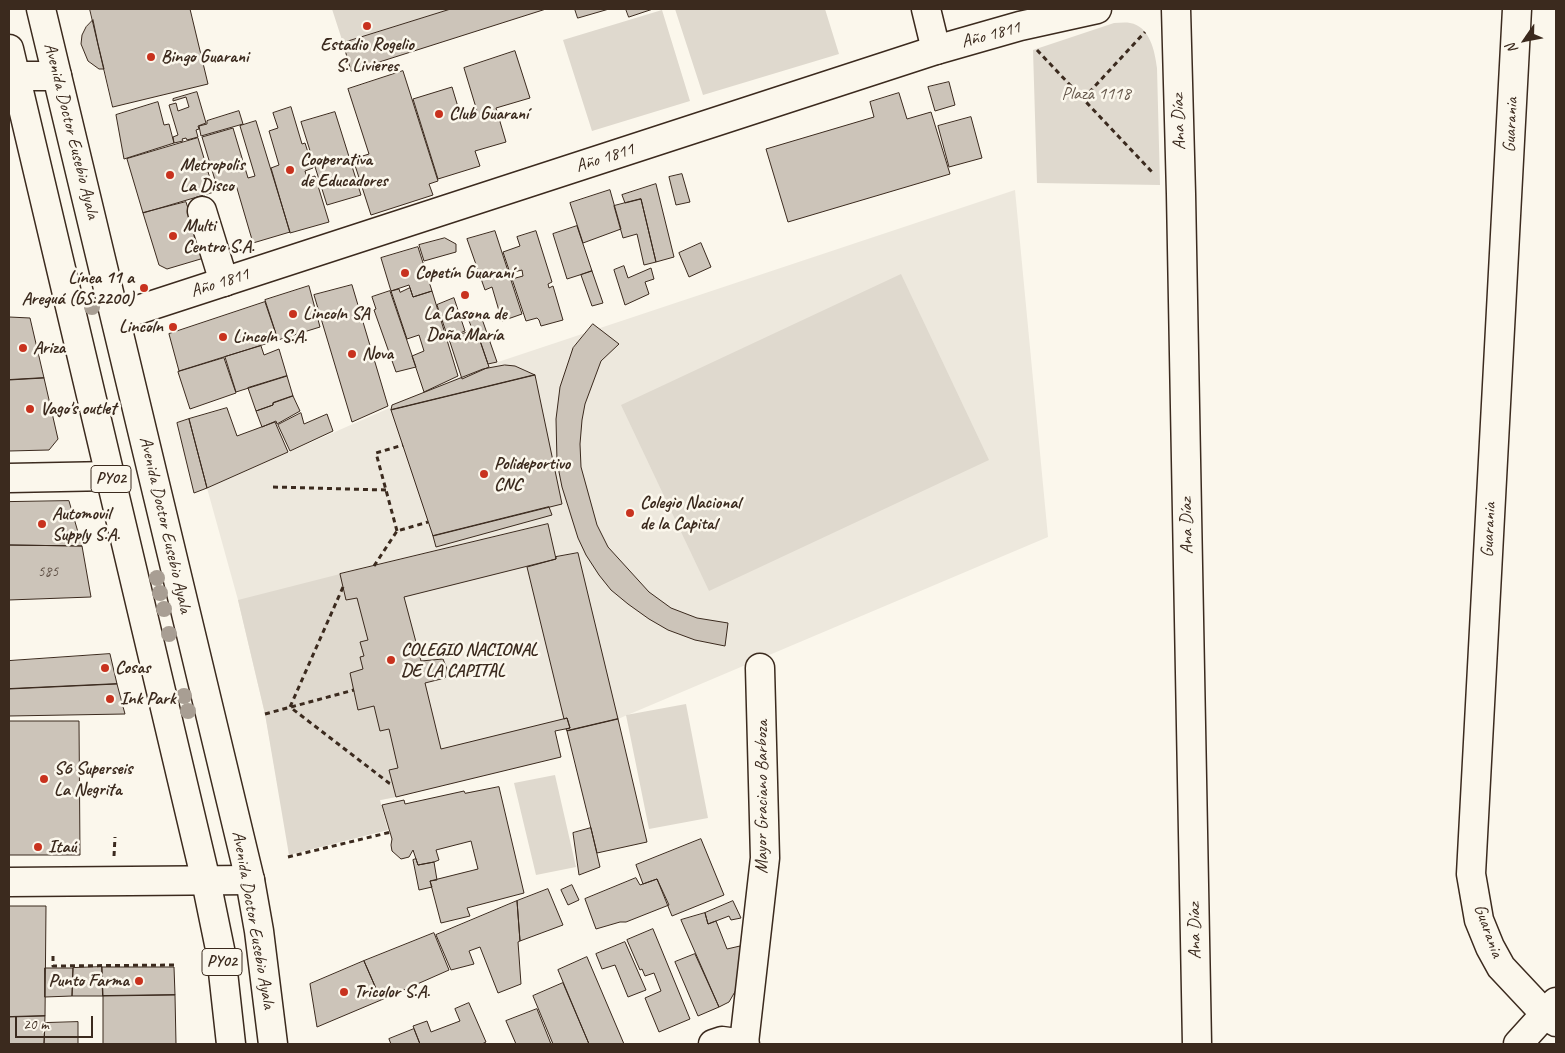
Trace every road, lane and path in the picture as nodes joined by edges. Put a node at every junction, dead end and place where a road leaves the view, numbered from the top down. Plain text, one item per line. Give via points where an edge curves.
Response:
1 (41, 9) edge
2 (926, 9) edge
3 (1097, 9) edge
4 (1176, 9) edge
5 (1517, 9) edge
6 (1020, 26) junction
7 (1145, 32) dead end
8 (9, 49) edge
9 (936, 50) junction
10 (12, 76) edge
11 (57, 76) junction
12 (1083, 99) junction
13 (1181, 194) junction
14 (202, 212) dead end
15 (224, 282) junction
16 (116, 316) junction
17 (403, 445) dead end
18 (111, 476) junction
19 (9, 478) edge
20 (272, 488) dead end
21 (386, 490) junction
22 (428, 522) dead end
23 (397, 531) junction
24 (374, 566) dead end
25 (343, 587) dead end
26 (760, 668) dead end
27 (354, 690) dead end
28 (290, 707) junction
29 (265, 714) dead end
30 (392, 784) dead end
31 (390, 832) dead end
32 (115, 837) dead end
33 (288, 857) dead end
34 (114, 860) dead end
35 (250, 880) junction
36 (206, 881) junction
37 (9, 882) edge
38 (53, 956) dead end
39 (177, 965) dead end
40 (1553, 1013) edge
41 (231, 1044) edge
42 (274, 1044) edge
43 (714, 1044) edge
44 (745, 1044) edge
45 (1197, 1044) edge
46 (1518, 1044) edge

1 - 11 main road, Avenida Doctor Eusebio Ayala / PY02
2 - 9 main road
3 - 6 main road, Año 1811
4 - 13 main road, Ana Díaz
5 - 40 main road, Guarania via 1471,874 1479,920 1501,967
6 - 9 main road, Año 1811
6 - 12 path via 1036,49
7 - 12 path
8 - 10 main road, PY02
9 - 15 main road, Año 1811
10 - 11 main road
10 - 18 main road, PY02
11 - 16 main road, Avenida Doctor Eusebio Ayala / PY02
12 - 13 path via 1160,180
13 - 45 main road, Ana Díaz
14 - 15 main road
15 - 16 main road, Año 1811
16 - 35 main road, Avenida Doctor Eusebio Ayala / PY02
17 - 21 path via 376,454
18 - 19 main road
18 - 36 main road, PY02
20 - 21 path
21 - 23 path
22 - 23 path
23 - 24 path
25 - 28 path
26 - 44 main road, Mayor Graciano Barboza via 765,858
27 - 28 path
28 - 29 path
28 - 30 path
31 - 33 path
32 - 34 path
35 - 36 main road
35 - 42 main road, Avenida Doctor Eusebio Ayala / PY02
36 - 37 main road
36 - 41 main road, PY02 via 221,954
38 - 39 path via 53,967
40 - 46 main road
43 - 44 main road via 722,1041

